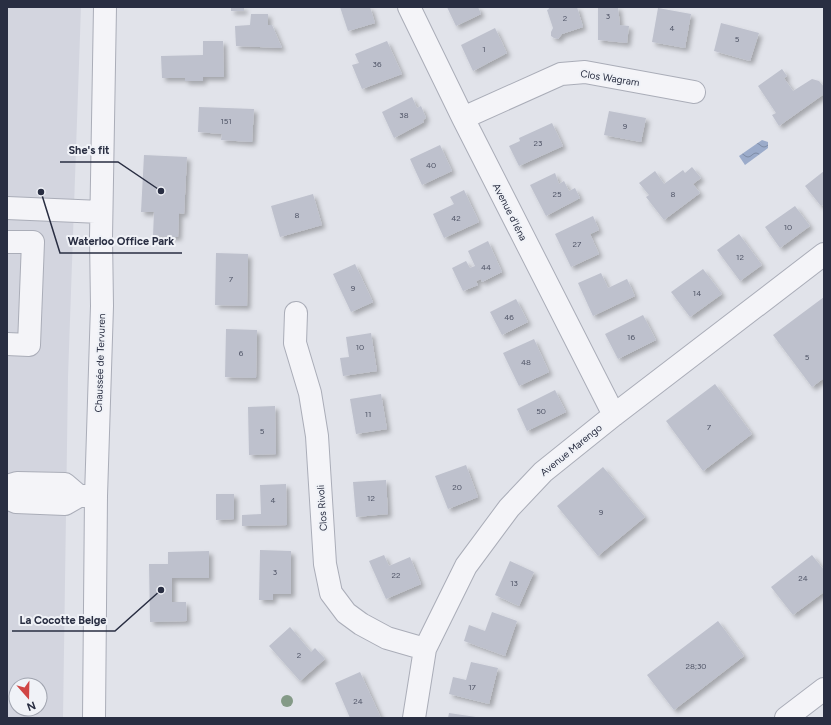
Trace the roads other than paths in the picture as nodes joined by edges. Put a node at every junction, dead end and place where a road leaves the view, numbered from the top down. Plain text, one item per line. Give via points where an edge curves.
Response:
1 (105, 7) edge
2 (410, 7) edge
3 (694, 92) dead end
4 (462, 118) junction
5 (7, 208) edge
6 (101, 212) junction
7 (7, 242) edge
8 (824, 254) edge
9 (296, 313) dead end
10 (7, 344) edge
11 (614, 415) junction
12 (7, 486) edge
13 (88, 496) junction
14 (7, 498) edge
15 (425, 649) junction
16 (824, 689) edge
17 (94, 718) edge
18 (414, 718) edge
19 (786, 718) edge

1 - 6 street, Chaussée de Tervuren
2 - 4 street, Avenue d'Iéna
3 - 4 street, Clos Wagram via 585,72 561,74
4 - 11 street, Avenue d'Iéna
5 - 6 street
6 - 13 street, Chaussée de Tervuren via 102,306
7 - 10 street via 33,242 29,344
8 - 11 street, Avenue Marengo
9 - 15 street, Clos Rivoli via 295,343 310,393 317,436 325,564 331,593 346,613 361,624 387,638
11 - 15 street, Avenue Marengo via 543,472 509,508 466,566
12 - 13 street via 17,483 65,484
13 - 14 street via 65,504 16,502
13 - 17 street, Chaussée de Tervuren
15 - 18 street, Avenue Marengo
16 - 19 street

